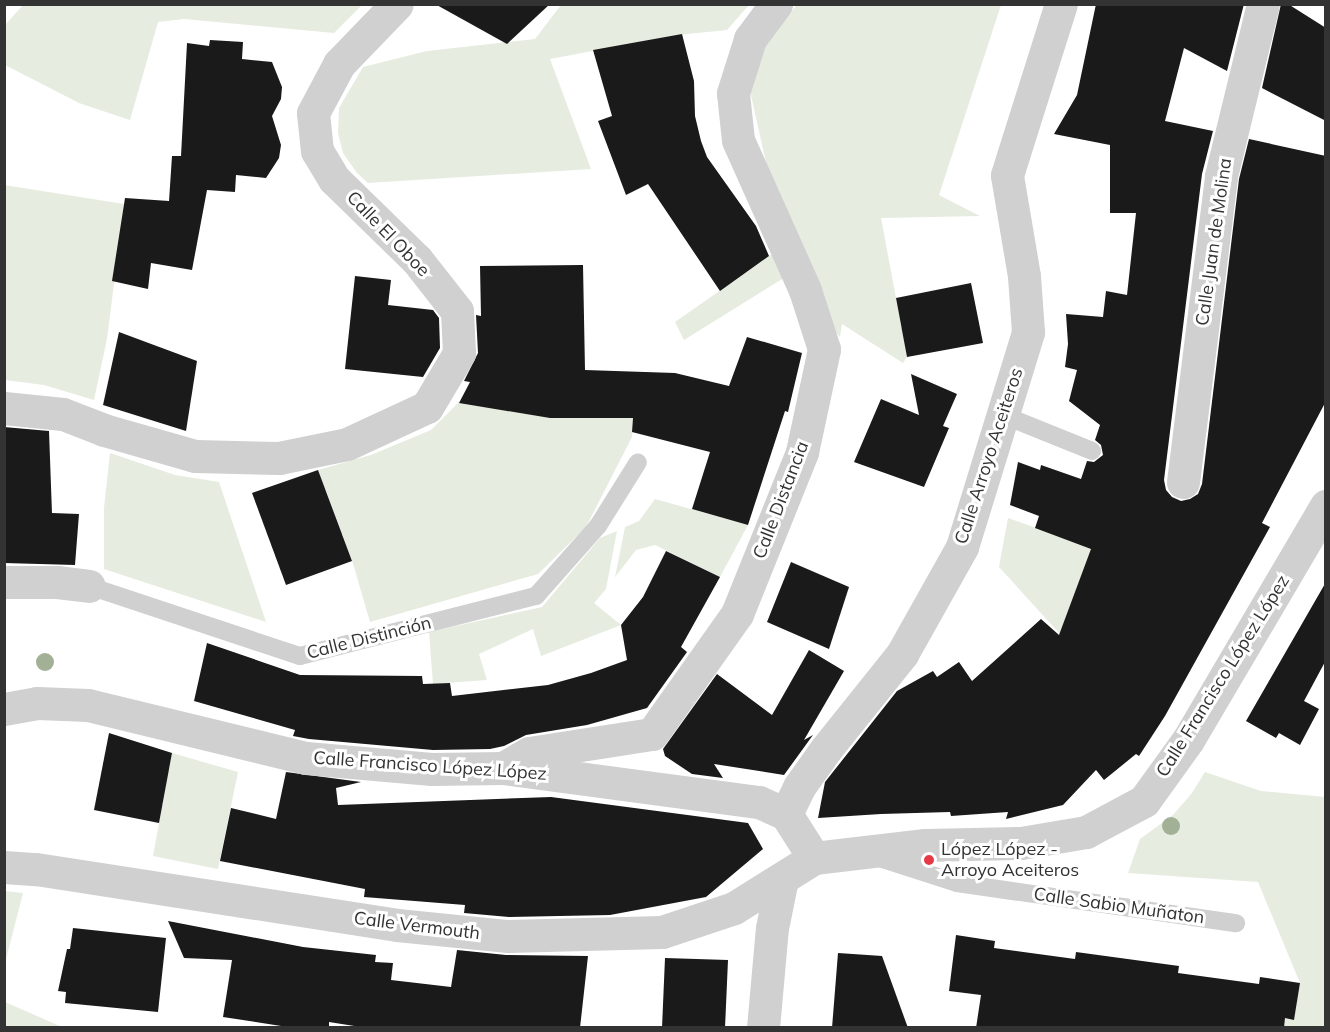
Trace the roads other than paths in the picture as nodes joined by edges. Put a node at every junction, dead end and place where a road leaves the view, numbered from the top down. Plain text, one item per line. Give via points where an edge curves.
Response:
1 (397, 4) edge
2 (776, 4) edge
3 (1061, 4) edge
4 (1263, 4) edge
5 (4, 408) edge
6 (1003, 415) junction
7 (1092, 451) dead end
8 (638, 462) dead end
9 (1183, 482) dead end
10 (1326, 506) edge
11 (4, 582) edge
12 (89, 586) joint
13 (4, 710) edge
14 (503, 768) junction
15 (786, 814) junction
16 (863, 852) junction
17 (814, 858) junction
18 (4, 867) edge
19 (782, 879) junction
20 (1236, 923) dead end
21 (763, 1028) edge

1 - 5 street, Calle El Oboe via 339,64 313,113 317,151 334,179 417,260 457,310 459,353 427,407 347,444 279,458 195,456 63,414
2 - 14 street, Calle Distancia via 750,39 733,93 738,140 805,290 824,349 802,452 737,614 652,734 529,753
3 - 6 street, Calle Arroyo Aceiteros via 1007,175 1024,276 1028,332
4 - 9 street, Calle Juan de Molina via 1221,177
6 - 7 lane
6 - 15 street, Calle Arroyo Aceiteros via 962,547 902,654 826,749
8 - 12 lane, Calle Distinción via 598,526 536,596 300,656
10 - 16 street, Calle Francisco López López via 1188,740 1144,801 1086,832 1021,843 925,845
11 - 12 street, Calle Distinción
13 - 14 street, Calle Francisco López López via 37,703 88,705 306,758 432,769
14 - 15 street, Calle Francisco López López via 759,802
15 - 17 street
16 - 17 street, Calle Francisco López López
16 - 20 lane, Calle Sabio Muñaton via 957,883
17 - 19 street, Calle Vermouth
18 - 19 street, Calle Vermouth via 397,925 508,936 662,932 734,908
19 - 21 street via 772,928

